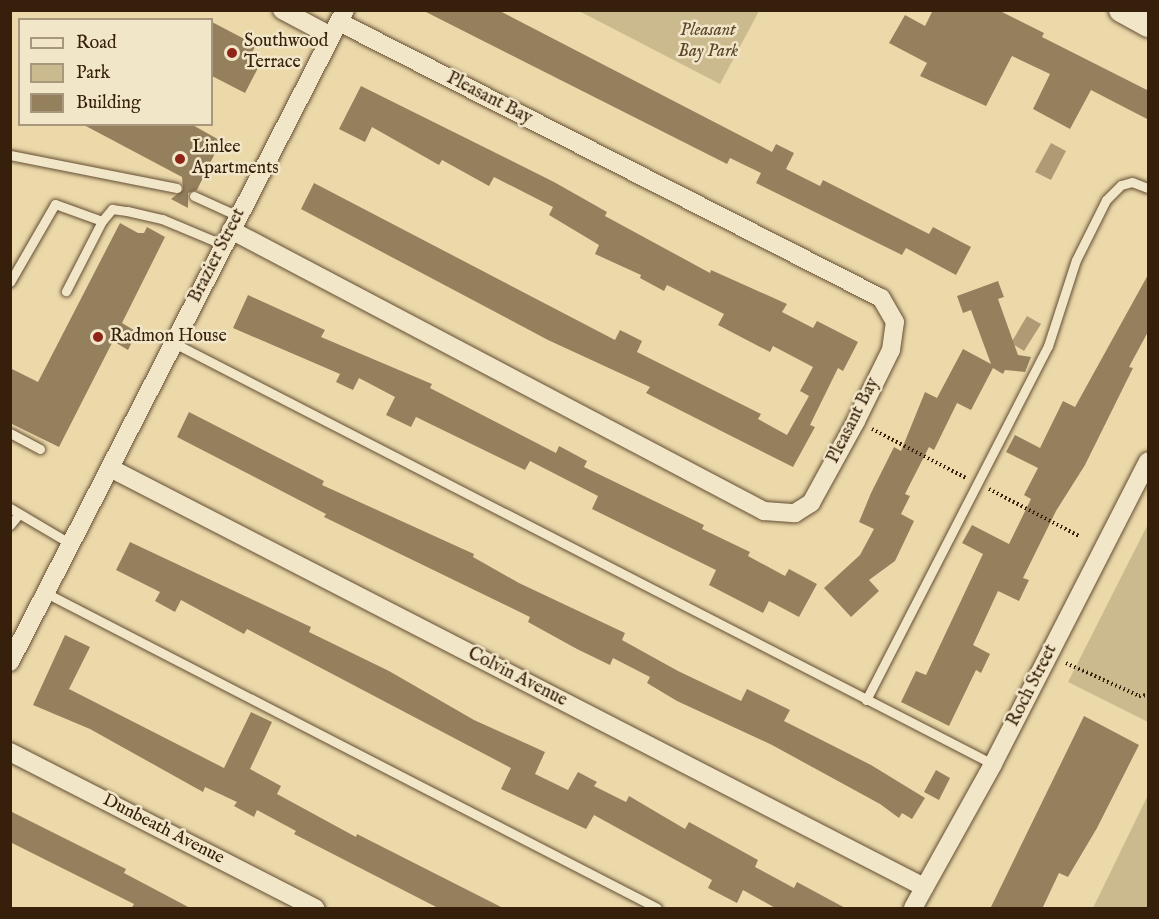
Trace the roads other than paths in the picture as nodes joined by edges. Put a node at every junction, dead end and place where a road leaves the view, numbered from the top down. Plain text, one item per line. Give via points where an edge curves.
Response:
1 (282, 10) edge
2 (1121, 10) edge
3 (338, 23) edge
4 (1149, 25) edge
5 (10, 154) edge
6 (177, 188) dead end
7 (1149, 188) edge
8 (194, 196) dead end
9 (102, 221) junction
10 (231, 230) junction
11 (10, 282) edge
12 (66, 291) dead end
13 (174, 343) junction
14 (10, 433) edge
15 (40, 449) dead end
16 (1149, 461) edge
17 (110, 468) junction
18 (10, 508) edge
19 (19, 514) junction
20 (10, 525) edge
21 (71, 544) junction
22 (46, 593) junction
23 (10, 662) edge
24 (866, 700) junction
25 (10, 752) edge
26 (993, 764) junction
27 (924, 887) junction
28 (315, 909) edge
29 (657, 909) edge
30 (914, 909) edge

1 - 3 street, Pleasant Bay
2 - 4 street
3 - 10 street, Brazier Street
3 - 10 street, Pleasant Bay via 882,298 896,322 891,350 856,421 811,503 795,513 764,511
5 - 6 lane
7 - 24 lane via 1132,183 1121,185 1106,200 1076,260 1048,346
8 - 10 lane
9 - 10 lane via 112,209
9 - 11 lane via 55,204
9 - 12 lane
10 - 13 street, Brazier Street
13 - 17 street, Brazier Street
13 - 24 lane
14 - 15 lane
16 - 26 street, Roch Street
17 - 21 street, Brazier Street
17 - 27 street, Colvin Avenue
18 - 19 lane
19 - 20 lane
19 - 21 lane
21 - 22 street, Brazier Street
22 - 23 street, Brazier Street
22 - 29 lane
24 - 26 lane
25 - 28 street, Dunbeath Avenue
26 - 27 street, Roch Street
27 - 30 street, Roch Street

